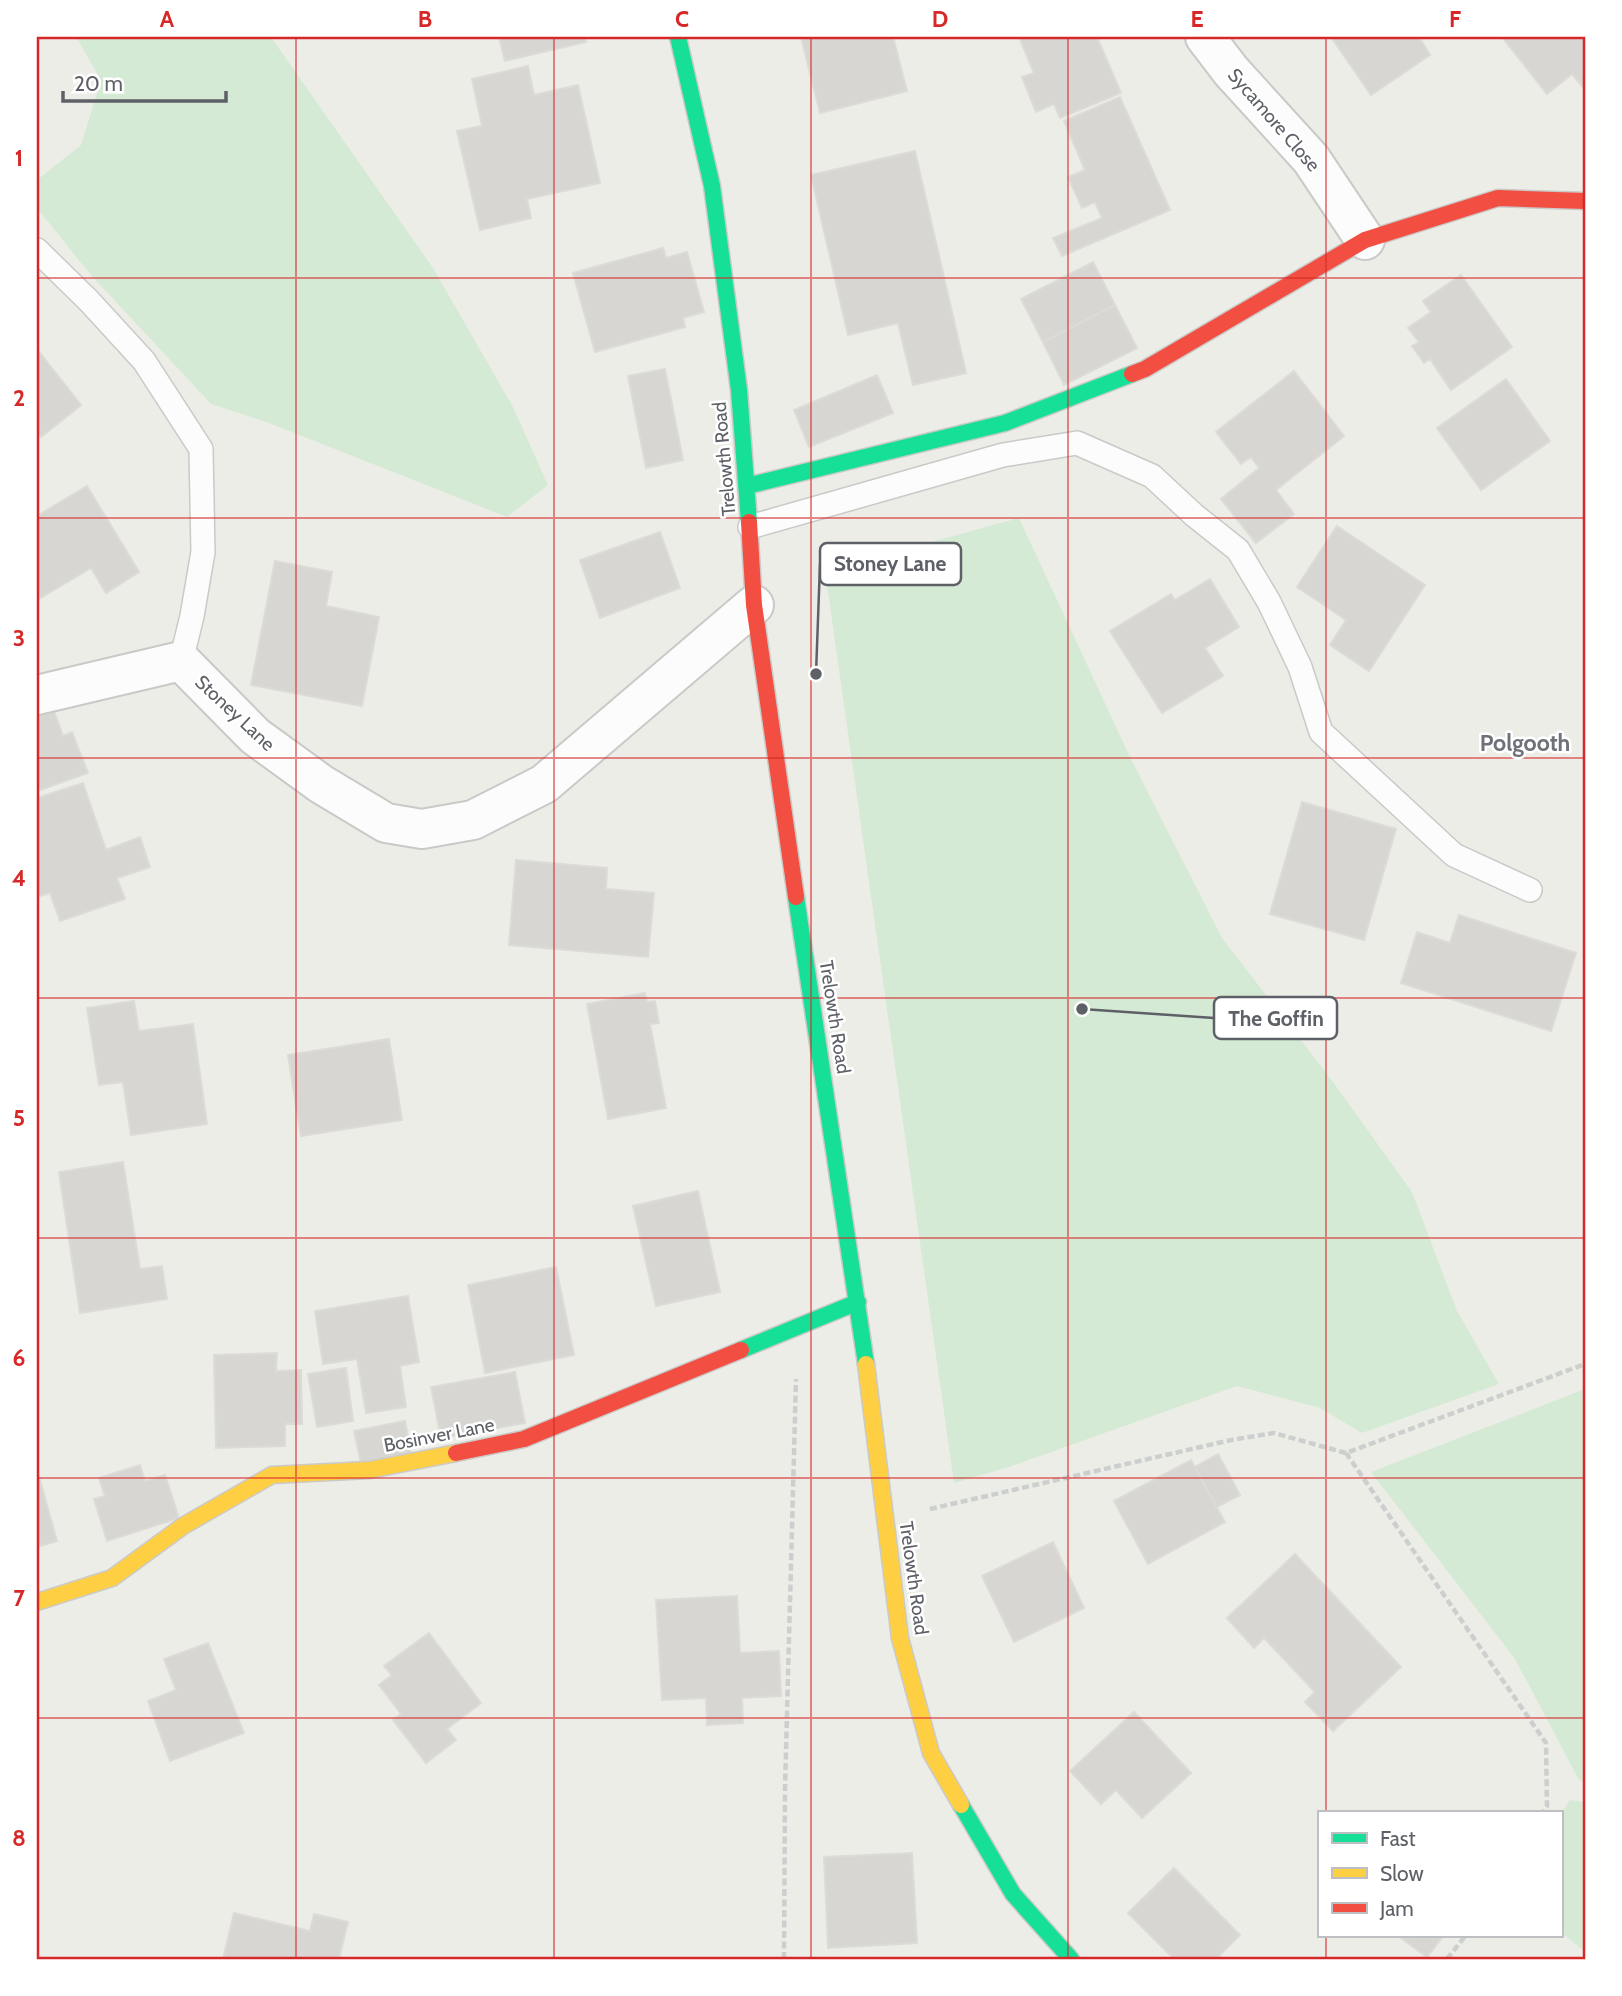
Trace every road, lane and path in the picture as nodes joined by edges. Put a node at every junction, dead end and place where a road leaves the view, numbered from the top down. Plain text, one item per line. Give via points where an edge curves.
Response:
1 (678, 37) edge
2 (1205, 37) edge
3 (1585, 201) edge
4 (1365, 240) junction
5 (37, 250) edge
6 (747, 486) junction
7 (750, 527) junction
8 (754, 605) junction
9 (181, 661) junction
10 (37, 695) edge
11 (1530, 890) dead end
12 (858, 1302) junction
13 (797, 1327) junction
14 (1585, 1364) edge
15 (1346, 1453) junction
16 (885, 1519) junction
17 (37, 1602) edge
18 (1544, 1811) edge
19 (1464, 1937) edge
20 (784, 1959) edge
21 (1071, 1959) edge
22 (1447, 1959) edge

1 - 6 street, Trelowth Road via 712,186
2 - 4 street, Sycamore Close via 1311,159
3 - 4 street via 1498,198
4 - 6 street via 1145,369 1005,423
5 - 9 lane, Stoney Lane via 144,361 201,449 203,552
6 - 7 street, Trelowth Road
7 - 8 street, Trelowth Road
7 - 11 lane via 1003,455 1077,443 1152,476 1238,550 1300,667 1321,732 1454,855
8 - 9 street, Stoney Lane via 544,784 473,820 422,829 386,823 321,784 255,736
8 - 12 street, Trelowth Road
9 - 10 street
12 - 13 street, Bosinver Lane
12 - 16 street, Trelowth Road
13 - 17 street, Bosinver Lane via 524,1439 369,1470 272,1475 183,1526 112,1578
13 - 20 path
14 - 15 path
15 - 16 path via 1274,1433
15 - 18 path via 1546,1744
16 - 21 street, Trelowth Road via 900,1638 931,1753 1013,1894
19 - 22 path

